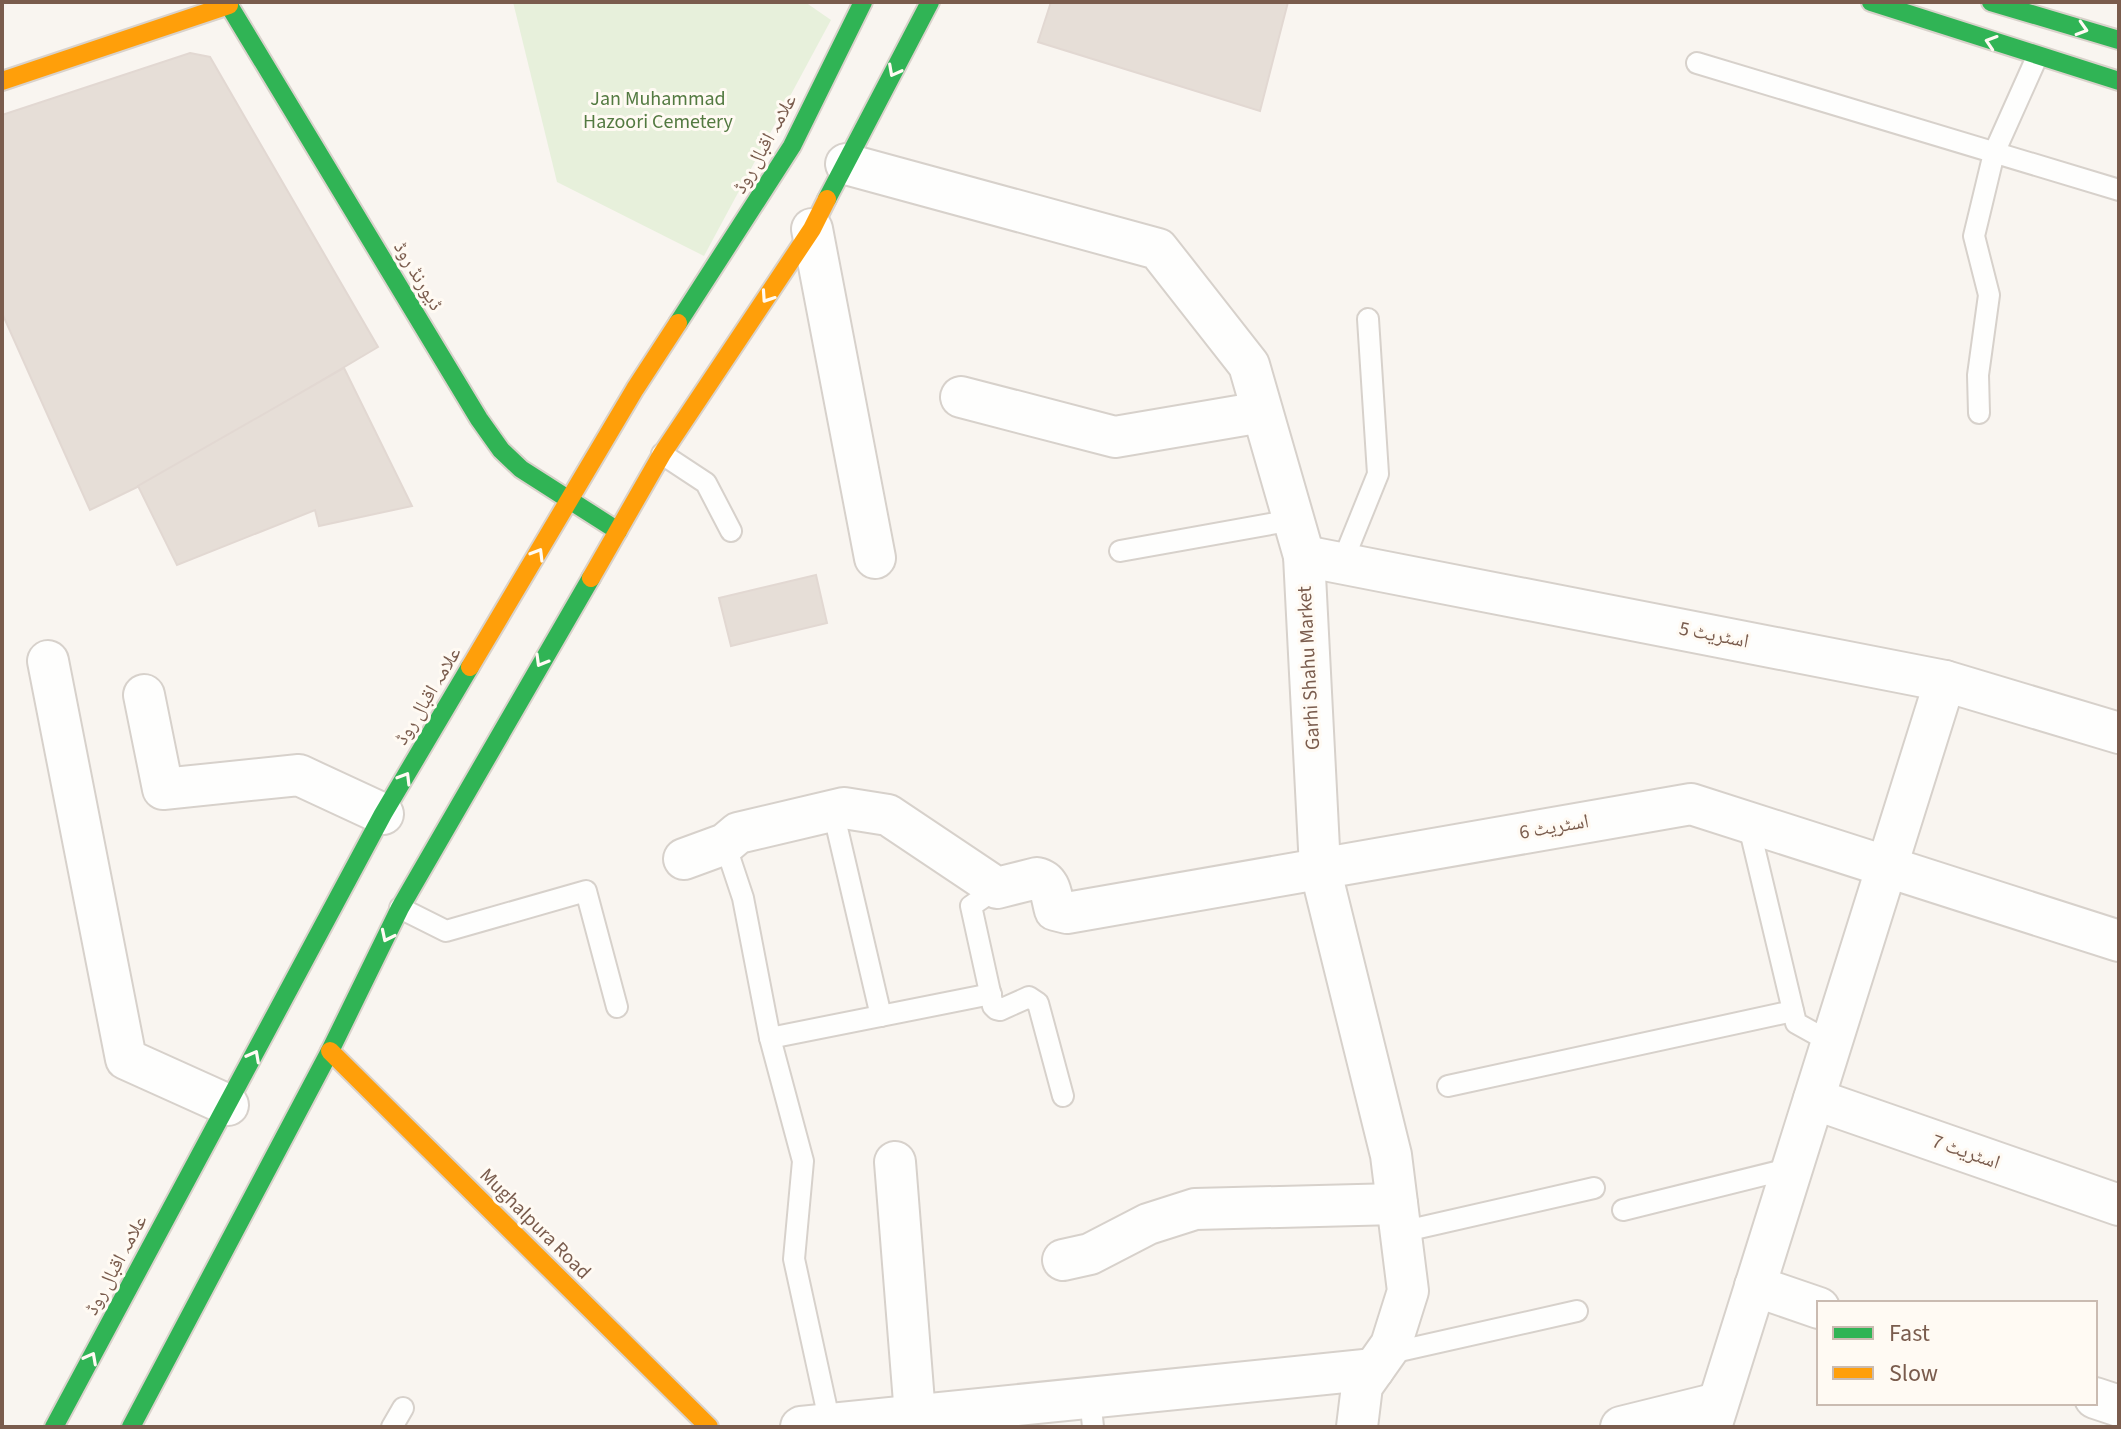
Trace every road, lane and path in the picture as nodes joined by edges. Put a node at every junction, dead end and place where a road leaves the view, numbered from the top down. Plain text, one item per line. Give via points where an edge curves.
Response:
1 (863, 2) edge
2 (930, 2) edge
3 (1871, 2) edge
4 (1991, 2) edge
5 (228, 4) edge
6 (2119, 40) edge
7 (2037, 57) junction
8 (1697, 63) dead end
9 (2, 81) edge
10 (2119, 81) edge
11 (1994, 153) junction
12 (846, 164) junction
13 (2119, 190) edge
14 (812, 229) junction
15 (1368, 319) dead end
16 (961, 397) dead end
17 (1262, 412) junction
18 (1979, 413) dead end
19 (662, 454) junction
20 (570, 500) junction
21 (618, 531) junction
22 (731, 531) dead end
23 (1313, 546) junction
24 (1120, 551) dead end
25 (875, 558) dead end
26 (48, 661) dead end
27 (1945, 681) junction
28 (144, 695) dead end
29 (2119, 733) edge
30 (833, 811) junction
31 (383, 814) junction
32 (1748, 822) junction
33 (725, 844) junction
34 (684, 859) dead end
35 (1886, 867) junction
36 (1320, 868) junction
37 (997, 888) junction
38 (400, 908) junction
39 (2119, 941) edge
40 (991, 994) junction
41 (617, 1007) dead end
42 (1793, 1011) junction
43 (881, 1016) junction
44 (770, 1038) junction
45 (1832, 1043) junction
46 (330, 1051) junction
47 (1448, 1086) dead end
48 (1063, 1096) dead end
49 (1814, 1099) junction
50 (228, 1105) junction
51 (895, 1162) dead end
52 (1792, 1168) junction
53 (1594, 1188) dead end
54 (2119, 1205) edge
55 (1623, 1210) dead end
56 (1399, 1218) junction
57 (1063, 1260) dead end
58 (1755, 1286) junction
59 (1817, 1307) edge
60 (1577, 1311) dead end
61 (1379, 1362) junction
62 (2097, 1399) edge
63 (2119, 1406) edge
64 (403, 1408) dead end
65 (1092, 1412) edge
66 (915, 1415) junction
67 (1715, 1415) edge
68 (816, 1426) edge
69 (54, 1427) edge
70 (131, 1427) edge
71 (392, 1427) edge
72 (709, 1427) edge
73 (1357, 1427) edge
74 (1621, 1427) edge

1 - 20 main road, علامہ اقبال روڈ via 792,146
2 -> 12 main road
7 -> 3 main road
4 -> 6 main road
5 - 9 main road
5 - 20 main road, ڈیورنڈ روڈ via 479,419 521,469
7 - 10 main road
7 - 11 lane
8 - 11 lane
11 - 13 lane
11 - 18 lane via 1974,236 1989,295 1978,375
12 - 14 main road
12 - 17 street, Garhi Shahu Market via 1158,249 1249,365
14 -> 19 main road
14 - 25 street
15 - 23 lane via 1378,474
16 - 17 street via 1115,437
17 - 23 street, Garhi Shahu Market
19 - 21 main road
19 - 22 lane via 706,483
20 - 21 main road, ڈیورنڈ روڈ
31 -> 20 main road, علامہ اقبال روڈ
21 -> 38 main road
23 - 24 lane
23 - 27 street, اسٹریٹ 5
23 - 36 street, Garhi Shahu Market
26 - 50 street via 126,1059
27 - 29 street, اسٹریٹ 5
27 - 35 street
28 - 31 street via 163,789 299,775
30 - 33 street via 738,833
30 - 37 street via 888,815
30 - 43 lane
50 -> 31 main road, علامہ اقبال روڈ
32 - 35 street, اسٹریٹ 6
32 - 36 street, اسٹریٹ 6 via 1691,804
32 - 42 lane
33 - 34 street
33 - 44 lane via 743,898
35 - 39 street, اسٹریٹ 6
35 - 45 street
36 - 37 street, اسٹریٹ 6 via 1067,913 1055,910 1043,880
36 - 56 street, Garhi Shahu Market via 1391,1155
37 - 40 lane via 971,906
38 - 41 lane via 446,931 586,891
38 -> 46 main road
40 - 43 lane
40 - 48 lane via 996,1009 1029,997 1038,1003
42 - 45 lane via 1796,1023
42 - 47 lane
43 - 44 lane
44 - 68 lane via 803,1161 794,1259
45 - 49 street
46 - 70 main road
46 - 72 main road, Mughalpura Road
49 - 52 street
49 - 54 street, اسٹریٹ 7
69 -> 50 main road, علامہ اقبال روڈ
51 - 66 street
52 - 55 lane
52 - 58 street
53 - 56 lane
56 - 57 street via 1195,1209 1148,1224 1090,1254
56 - 61 street, Garhi Shahu Market via 1408,1291 1391,1345
58 - 59 street
58 - 67 street
60 - 61 lane
61 - 65 street
61 - 73 street, Garhi Shahu Market via 1362,1386
62 - 63 street
64 - 71 lane
65 - 66 street
66 - 68 street
67 - 74 street

